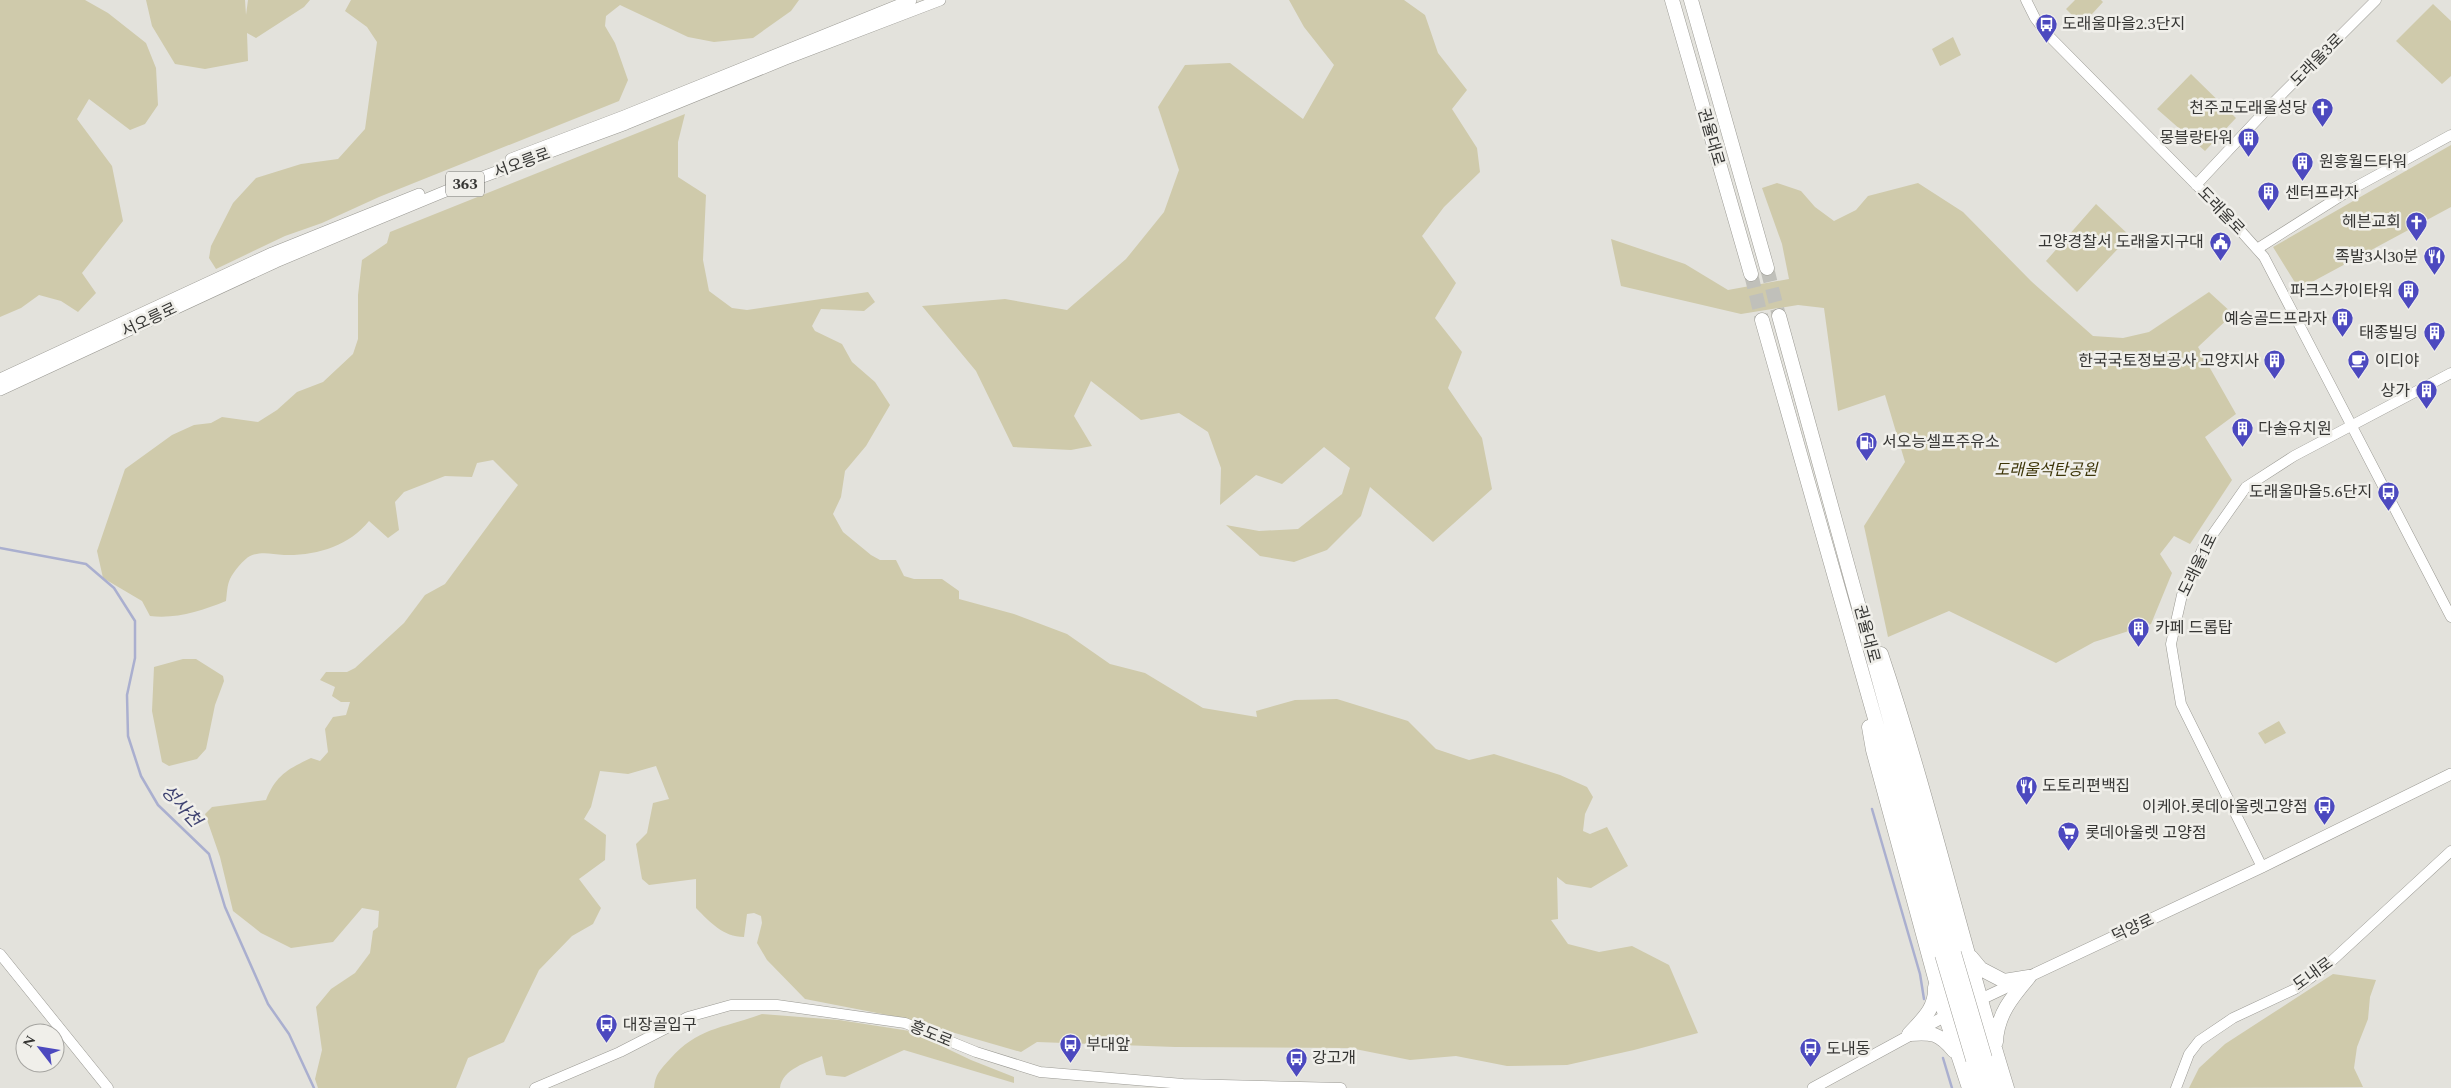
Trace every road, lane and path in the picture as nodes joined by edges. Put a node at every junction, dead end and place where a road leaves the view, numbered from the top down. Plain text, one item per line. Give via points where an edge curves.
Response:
1 (911, 0) edge
2 (940, 0) edge
3 (1672, 0) edge
4 (1691, 0) edge
5 (2026, 0) edge
6 (2376, 0) edge
7 (2451, 136) edge
8 (2196, 185) junction
9 (2257, 249) junction
10 (1767, 268) tunnel mouth
11 (1751, 274) tunnel mouth
12 (1779, 316) tunnel mouth
13 (1762, 320) tunnel mouth
14 (2451, 373) edge
15 (0, 379) edge
16 (0, 390) edge
17 (2352, 425) junction
18 (1857, 598) junction
19 (2451, 617) edge
20 (1857, 659) junction
21 (2451, 774) edge
22 (2451, 851) edge
23 (2262, 868) junction
24 (0, 954) edge
25 (1948, 954) junction
26 (1969, 955) junction
27 (1934, 971) junction
28 (2029, 977) junction
29 (1980, 999) junction
30 (1945, 1016) junction
31 (1909, 1034) junction
32 (1959, 1056) junction
33 (1985, 1056) junction
34 (1815, 1087) edge
35 (108, 1088) edge
36 (535, 1088) edge
37 (1341, 1088) edge
38 (1969, 1088) edge
39 (1982, 1088) edge
40 (1995, 1088) edge
41 (2007, 1088) edge
42 (2176, 1088) edge

1 - 15 main road, 서오릉로 / 363 via 624,116 363,215 272,253
2 - 16 main road, 서오릉로 / 363 via 366,224 267,266
3 - 11 highway, 권율대로
4 - 10 highway, 권율대로
5 - 8 street, 도래울로 via 2048,35
6 - 8 street, 도래울3로
7 - 9 street via 2350,190
8 - 9 street, 도래울로
9 - 17 street, 도래울로 via 2281,288
12 - 18 highway, 권율대로
13 - 20 highway, 권율대로
14 - 17 street, 도래울1로
17 - 19 street, 도래울로
17 - 23 street, 도래울1로 via 2294,456 2246,487 2196,562 2182,595 2171,644 2181,704
18 - 25 highway, 권율대로
18 - 26 highway via 1896,699
20 - 25 highway, 권율대로
20 - 27 highway via 1873,750
21 - 23 main road, 덕양로
22 - 42 street, 도내로 via 2324,968 2295,989 2233,1018 2199,1041 2189,1054
23 - 28 main road, 덕양로
24 - 35 street
25 - 33 highway, bridge
26 - 27 highway via 1965,978 1948,985
26 - 28 highway via 1981,969 2004,982
26 - 29 highway
27 - 30 highway
27 - 31 highway via 1935,999 1926,1016
28 - 29 main road, 덕양로
28 - 33 highway via 2008,1002
29 - 30 main road, 덕양로
29 - 33 highway
30 - 31 main road, 덕양로
30 - 32 highway
31 - 32 highway via 1929,1032 1943,1038
31 - 34 main road, 덕양로
32 - 33 highway via 1963,1036 1980,1029
32 - 38 highway
33 - 39 highway
33 - 40 highway
33 - 41 highway
36 - 37 street, 흥도로 via 620,1052 688,1017 731,1005 778,1005 905,1023 976,1052 1040,1072 1183,1084

